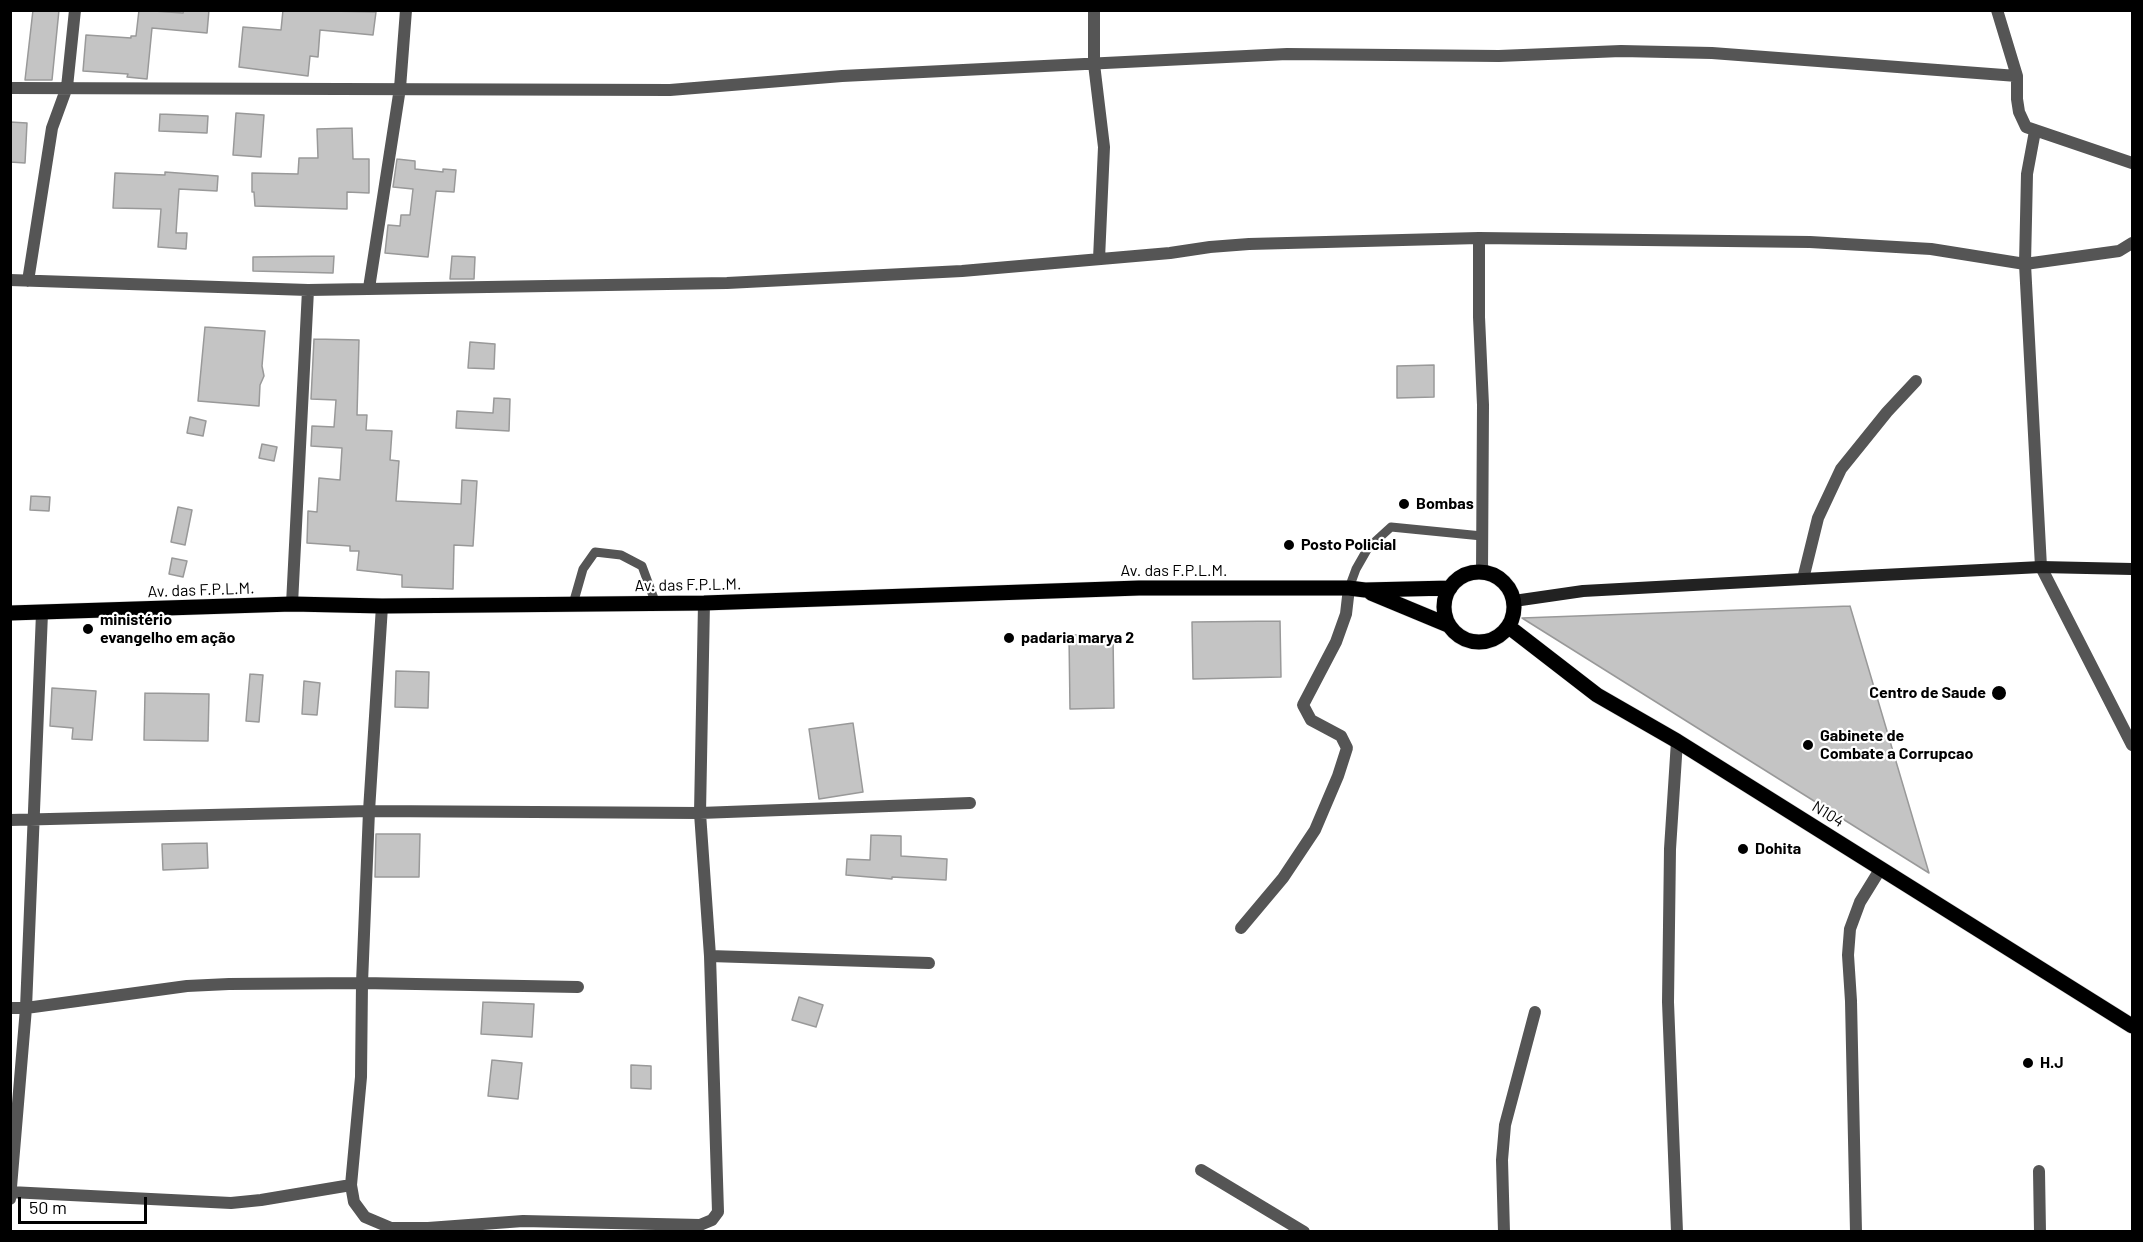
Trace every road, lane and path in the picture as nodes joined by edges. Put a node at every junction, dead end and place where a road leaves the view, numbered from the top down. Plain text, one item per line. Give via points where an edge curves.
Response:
1 (75, 10) edge
2 (406, 10) edge
3 (1094, 10) edge
4 (1997, 10) edge
5 (1094, 64) junction
6 (2017, 76) junction
7 (67, 87) junction
8 (10, 88) edge
9 (400, 88) junction
10 (2035, 131) junction
11 (2133, 163) edge
12 (1479, 238) junction
13 (2133, 243) edge
14 (1099, 260) junction
15 (2025, 264) junction
16 (10, 280) edge
17 (28, 281) junction
18 (369, 288) junction
19 (308, 290) junction
20 (1916, 381) dead end
21 (1482, 536) junction
22 (2041, 567) junction
23 (2133, 569) edge
24 (1482, 572) junction
25 (1803, 579) junction
26 (1349, 588) junction
27 (1450, 588) junction
28 (1365, 590) junction
29 (1514, 601) junction
30 (704, 603) junction
31 (292, 604) junction
32 (573, 604) junction
33 (656, 604) junction
34 (382, 606) junction
35 (10, 613) edge
36 (42, 613) junction
37 (1448, 625) junction
38 (1509, 627) junction
39 (1677, 741) junction
40 (2133, 745) edge
41 (970, 803) dead end
42 (369, 811) junction
43 (700, 813) junction
44 (35, 819) junction
45 (10, 820) edge
46 (1881, 868) junction
47 (1241, 928) dead end
48 (710, 956) junction
49 (929, 963) dead end
50 (362, 983) junction
51 (578, 987) dead end
52 (10, 1008) edge
53 (26, 1008) junction
54 (1535, 1012) dead end
55 (2133, 1026) edge
56 (1202, 1170) dead end
57 (2039, 1171) dead end
58 (351, 1185) junction
59 (11, 1192) edge
60 (10, 1199) edge
61 (392, 1230) edge
62 (1304, 1232) edge
63 (1504, 1232) edge
64 (1677, 1232) edge
65 (1856, 1232) edge
66 (2040, 1232) edge

1 - 7 street
2 - 9 street
3 - 5 street
4 - 6 street
5 - 6 street via 1287,54 1499,56 1621,51 1748,56
5 - 9 street via 842,76 670,90
5 - 14 street via 1104,147
6 - 10 street via 2019,112 2026,127
7 - 8 street
7 - 9 street
7 - 17 street via 52,128
9 - 18 street
10 - 11 street
10 - 15 street via 2026,174
12 - 14 street via 1249,244
12 - 15 street via 1810,242 1931,249
12 - 21 street
13 - 15 street via 2119,251
14 - 18 street via 727,283
15 - 22 street
16 - 17 street
17 - 19 street
18 - 19 street
19 - 31 street
20 - 25 street via 1842,469 1818,518
21 - 24 street
21 - 26 lane via 1391,527 1368,548
22 - 23 main road
22 - 25 main road
22 - 40 street
24 - 27 main road via 1464,576
24 - 29 main road via 1506,584
25 - 29 main road via 1582,591
26 - 28 main road, Av. das F.P.L.M.
26 - 30 main road, Av. das F.P.L.M. via 1139,588
26 - 47 street via 1346,614 1336,642 1303,705 1311,720 1341,736 1347,748 1315,830 1283,878
27 - 28 main road, Av. das F.P.L.M.
27 - 37 main road via 1444,606
28 - 37 main road, Av. das F.P.L.M.
29 - 38 main road
30 - 33 main road, Av. das F.P.L.M.
30 - 43 street
31 - 34 main road, Av. das F.P.L.M.
31 - 36 main road, Av. das F.P.L.M.
32 - 33 main road, Av. das F.P.L.M.
32 - 33 lane via 582,569 595,552 621,555 642,566
32 - 34 main road, Av. das F.P.L.M.
34 - 42 street
35 - 36 main road, Av. das F.P.L.M.
36 - 44 street
37 - 38 main road via 1461,637 1478,643 1495,639
38 - 39 main road, N104 / N104 via 1597,695
39 - 46 main road, N104 / N104
39 - 64 street via 1670,849 1668,1002
41 - 43 street
42 - 43 street
42 - 44 street
42 - 50 street
43 - 48 street
44 - 45 street
44 - 53 street
46 - 55 main road, N104 / N104
46 - 65 street via 1856,911 1848,955
48 - 49 street
48 - 61 street via 718,1212 712,1220 699,1225 523,1221
50 - 51 street
50 - 53 street via 187,986
50 - 58 street via 361,1077
52 - 53 street
53 - 59 street
54 - 63 street via 1505,1125
56 - 62 street
57 - 66 street
58 - 59 street via 231,1203
58 - 61 street via 354,1202 365,1217
59 - 60 street

